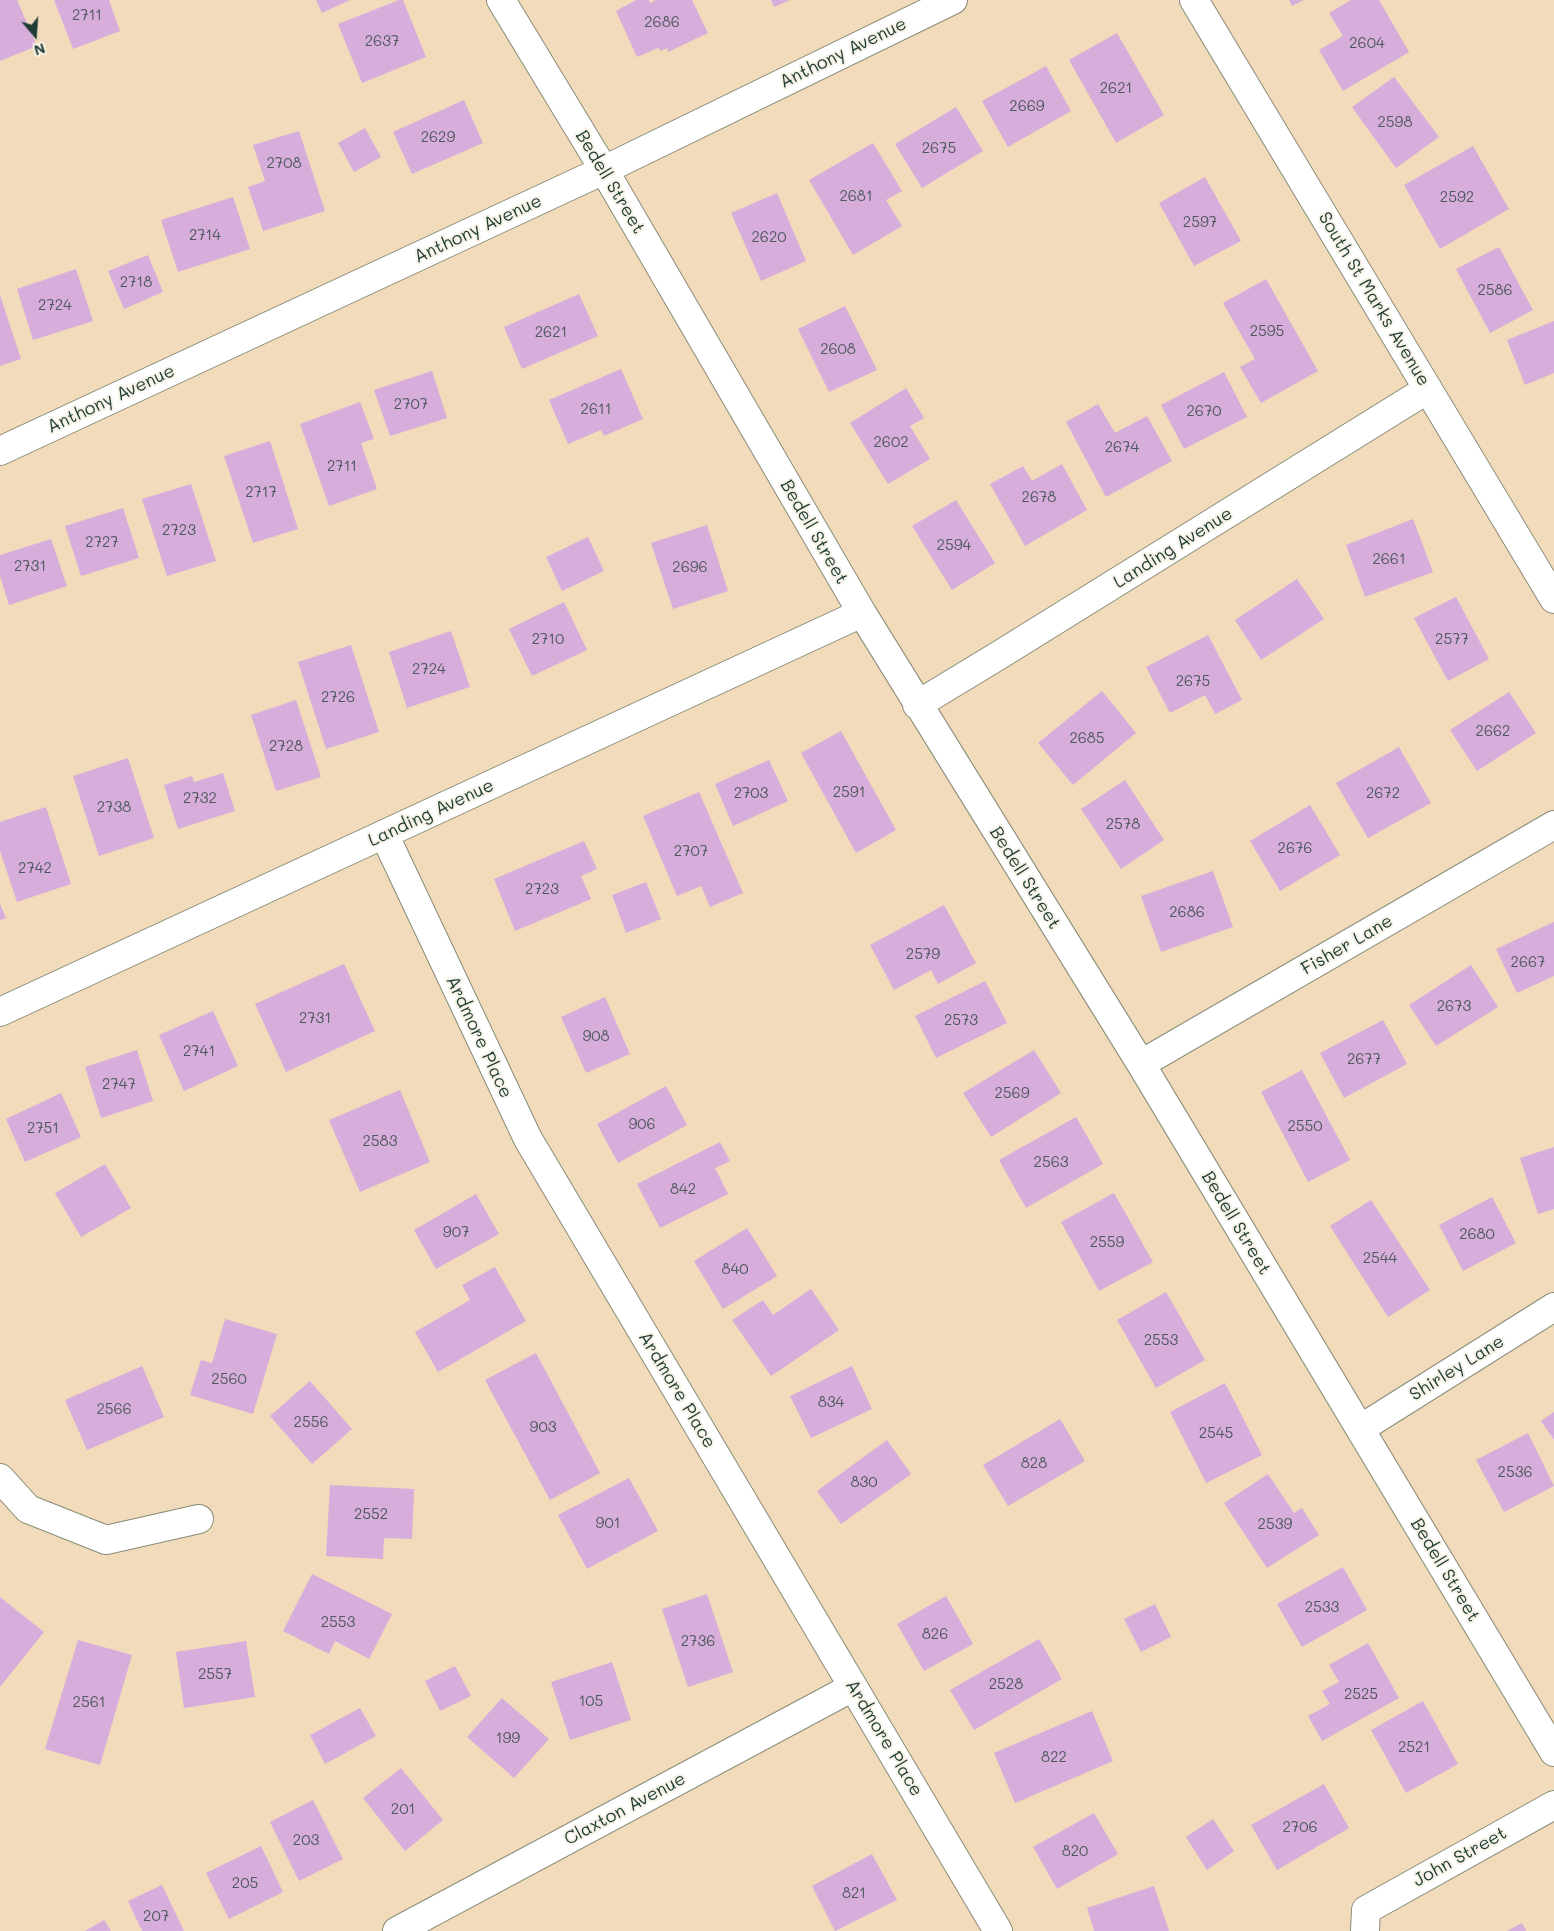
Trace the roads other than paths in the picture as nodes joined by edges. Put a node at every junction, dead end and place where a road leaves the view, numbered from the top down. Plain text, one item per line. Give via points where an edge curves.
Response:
1 (501, 0) edge
2 (953, 0) edge
3 (1194, 0) edge
4 (604, 170) junction
5 (1428, 389) junction
6 (0, 451) edge
7 (1554, 598) edge
8 (862, 613) junction
9 (917, 705) junction
10 (1554, 825) edge
11 (384, 834) junction
12 (0, 1012) edge
13 (1141, 1064) junction
14 (1554, 1307) edge
15 (1360, 1429) junction
16 (0, 1478) edge
17 (199, 1519) dead end
18 (853, 1687) junction
19 (1554, 1752) edge
20 (1554, 1805) edge
21 (1365, 1920) edge
22 (396, 1931) edge
23 (998, 1931) edge

1 - 4 street, Bedell Street
2 - 4 street, Anthony Avenue
3 - 5 street, South St Marks Avenue
4 - 6 street, Anthony Avenue
4 - 8 street, Bedell Street
5 - 7 street, South St Marks Avenue
5 - 9 street, Landing Avenue
8 - 9 street, Bedell Street
8 - 11 street, Landing Avenue
9 - 13 street, Bedell Street
10 - 13 street, Fisher Lane
11 - 12 street, Landing Avenue
11 - 18 street, Ardmore Place via 528,1139
13 - 15 street, Bedell Street
14 - 15 street, Shirley Lane
15 - 19 street, Bedell Street
16 - 17 street via 28,1509 106,1540
18 - 22 street, Claxton Avenue
18 - 23 street, Ardmore Place
20 - 21 street, John Street

